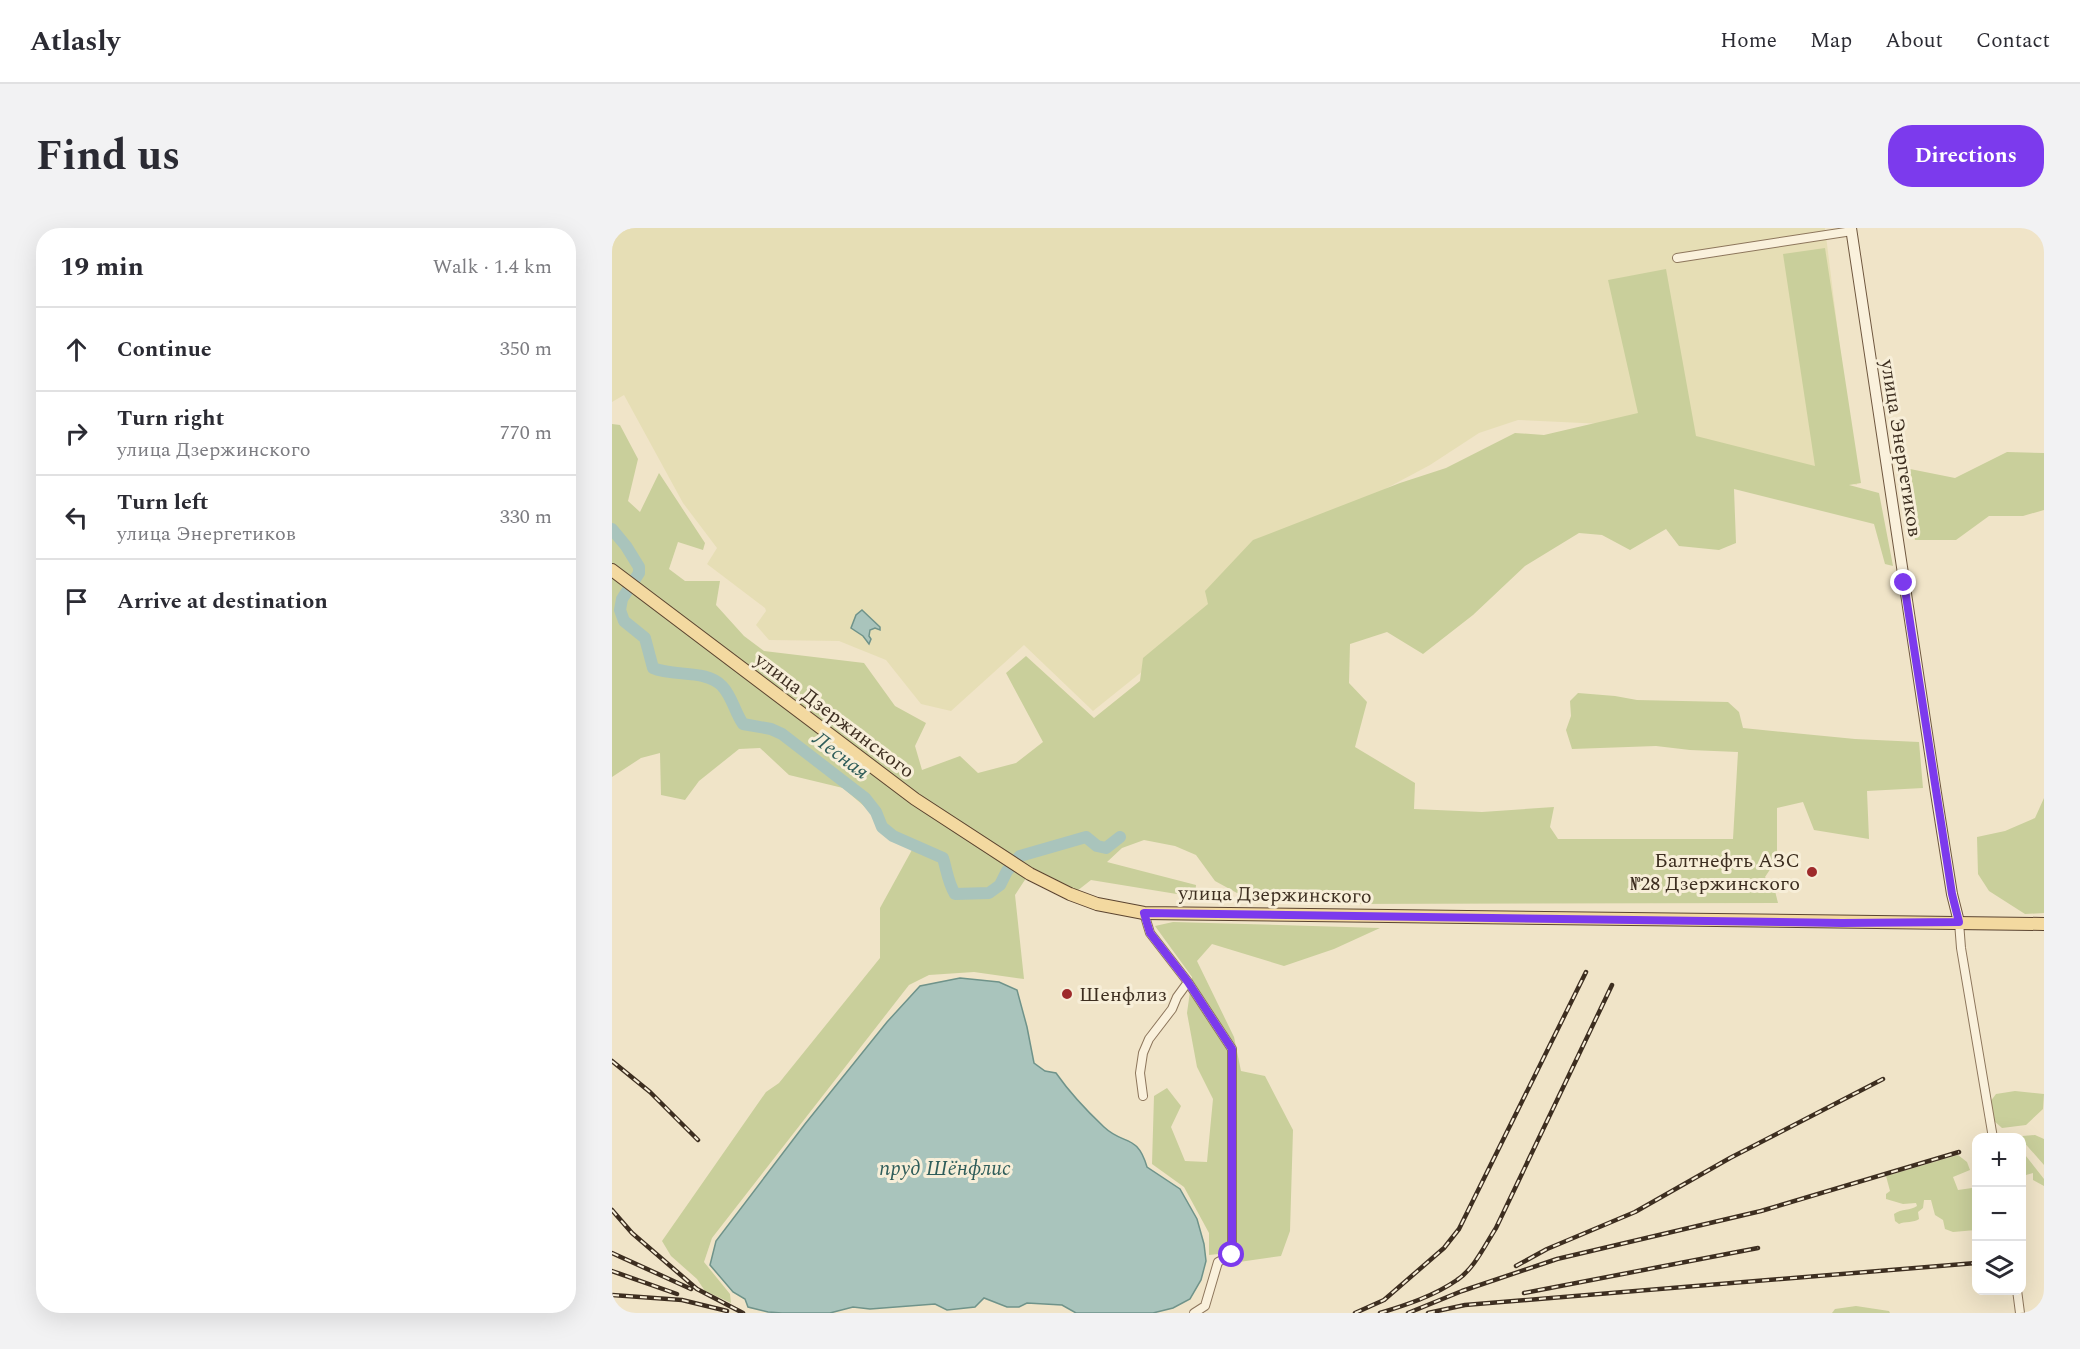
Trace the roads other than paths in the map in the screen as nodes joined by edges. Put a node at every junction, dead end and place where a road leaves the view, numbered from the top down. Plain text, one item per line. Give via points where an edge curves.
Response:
1 (1852, 230) edge
2 (1677, 258) dead end
3 (616, 574) edge
4 (1144, 913) junction
5 (1959, 922) junction
6 (2044, 924) edge
7 (1188, 982) junction
8 (1143, 1096) dead end
9 (1992, 1133) edge
10 (2018, 1295) edge
11 (1194, 1313) edge
12 (2020, 1313) edge

1 - 2 street
1 - 5 main road, улица Энергетиков via 1936,793
3 - 4 main road, улица Дзержинского via 915,800 1013,863 1097,904
4 - 5 main road, улица Дзержинского
4 - 7 street via 1150,933
5 - 6 main road, улица Дзержинского
5 - 9 street via 1960,948
7 - 8 street via 1143,1053
7 - 11 street via 1232,1049 1232,1255 1218,1262 1205,1306
10 - 12 street

